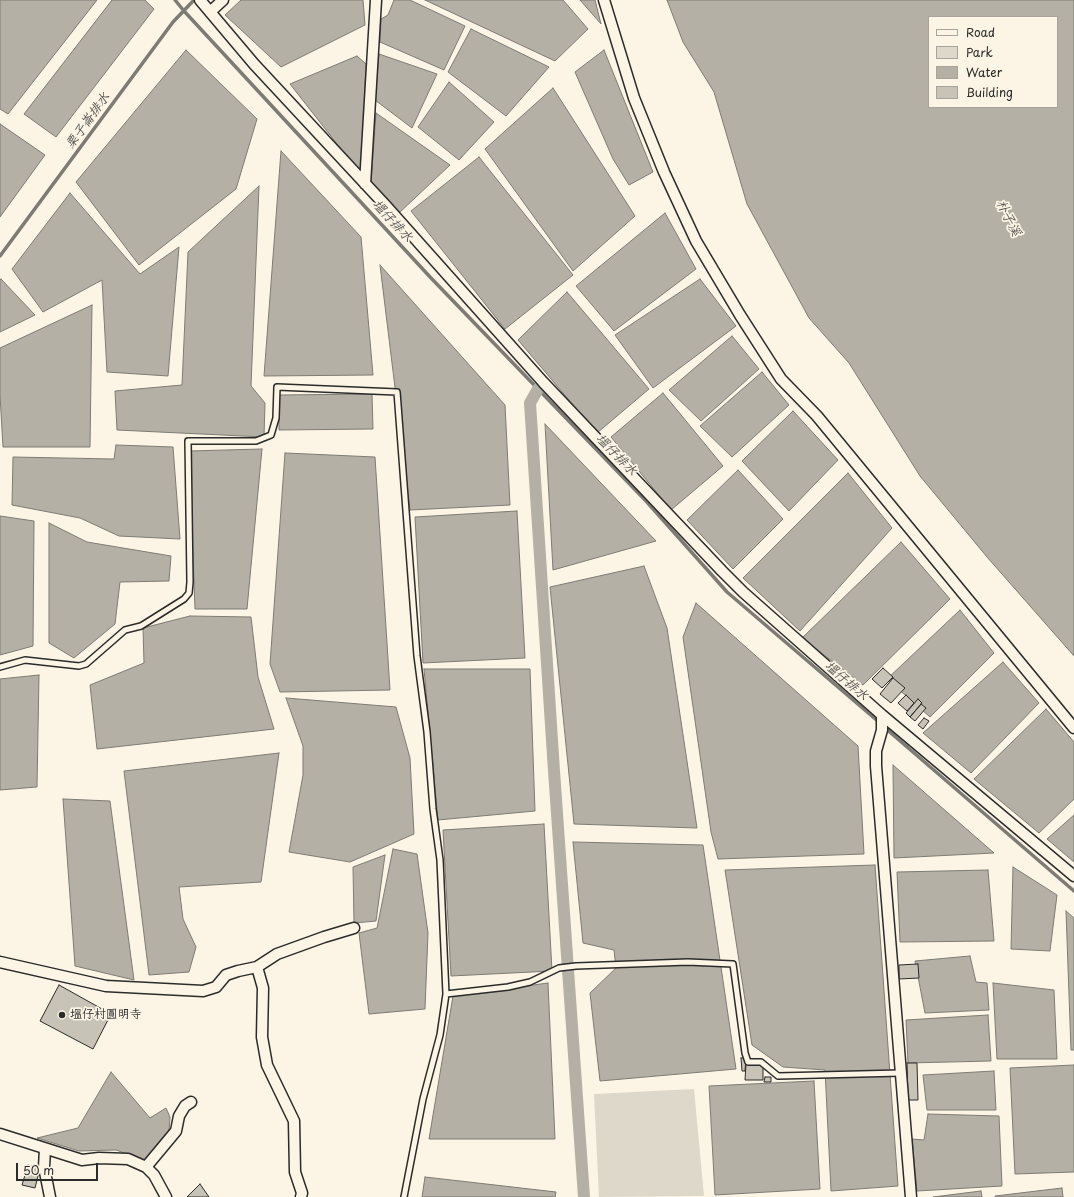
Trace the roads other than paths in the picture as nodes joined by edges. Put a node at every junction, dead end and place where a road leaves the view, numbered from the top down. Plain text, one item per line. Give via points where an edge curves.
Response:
1 (223, 0) edge
2 (376, 0) edge
3 (604, 0) edge
4 (200, 1) edge
5 (210, 12) junction
6 (366, 184) junction
7 (0, 667) edge
8 (882, 715) junction
9 (1074, 728) edge
10 (1074, 876) edge
11 (354, 928) dead end
12 (0, 962) edge
13 (257, 967) junction
14 (446, 994) junction
15 (901, 1073) junction
16 (191, 1102) dead end
17 (0, 1134) edge
18 (45, 1149) junction
19 (146, 1167) junction
20 (50, 1197) edge
21 (166, 1197) edge
22 (301, 1197) edge
23 (404, 1197) edge
24 (911, 1197) edge

1 - 5 street
2 - 6 street
3 - 9 street via 634,98 696,241 781,379 817,416
4 - 5 street
5 - 6 street via 254,64
6 - 8 street via 543,382 722,572
7 - 14 lane via 25,660 79,666 86,664 125,630 141,626 184,599 189,593 188,441 256,441 271,435 276,418 277,387 397,392 417,656 440,860
8 - 10 street
8 - 15 street via 876,766
11 - 13 street via 277,954
12 - 13 street via 106,986 203,991 216,987 226,975
13 - 22 street via 263,988 262,1037 267,1065 294,1121 296,1172
14 - 15 lane via 508,987 530,982 559,968 576,966 688,962 733,964 748,1062 761,1062 778,1076
14 - 23 lane via 440,1035 423,1099
15 - 24 street
16 - 19 street via 179,1116 176,1131
17 - 18 street
18 - 19 street via 82,1160 128,1159
18 - 20 street via 44,1167
19 - 21 street via 154,1175

